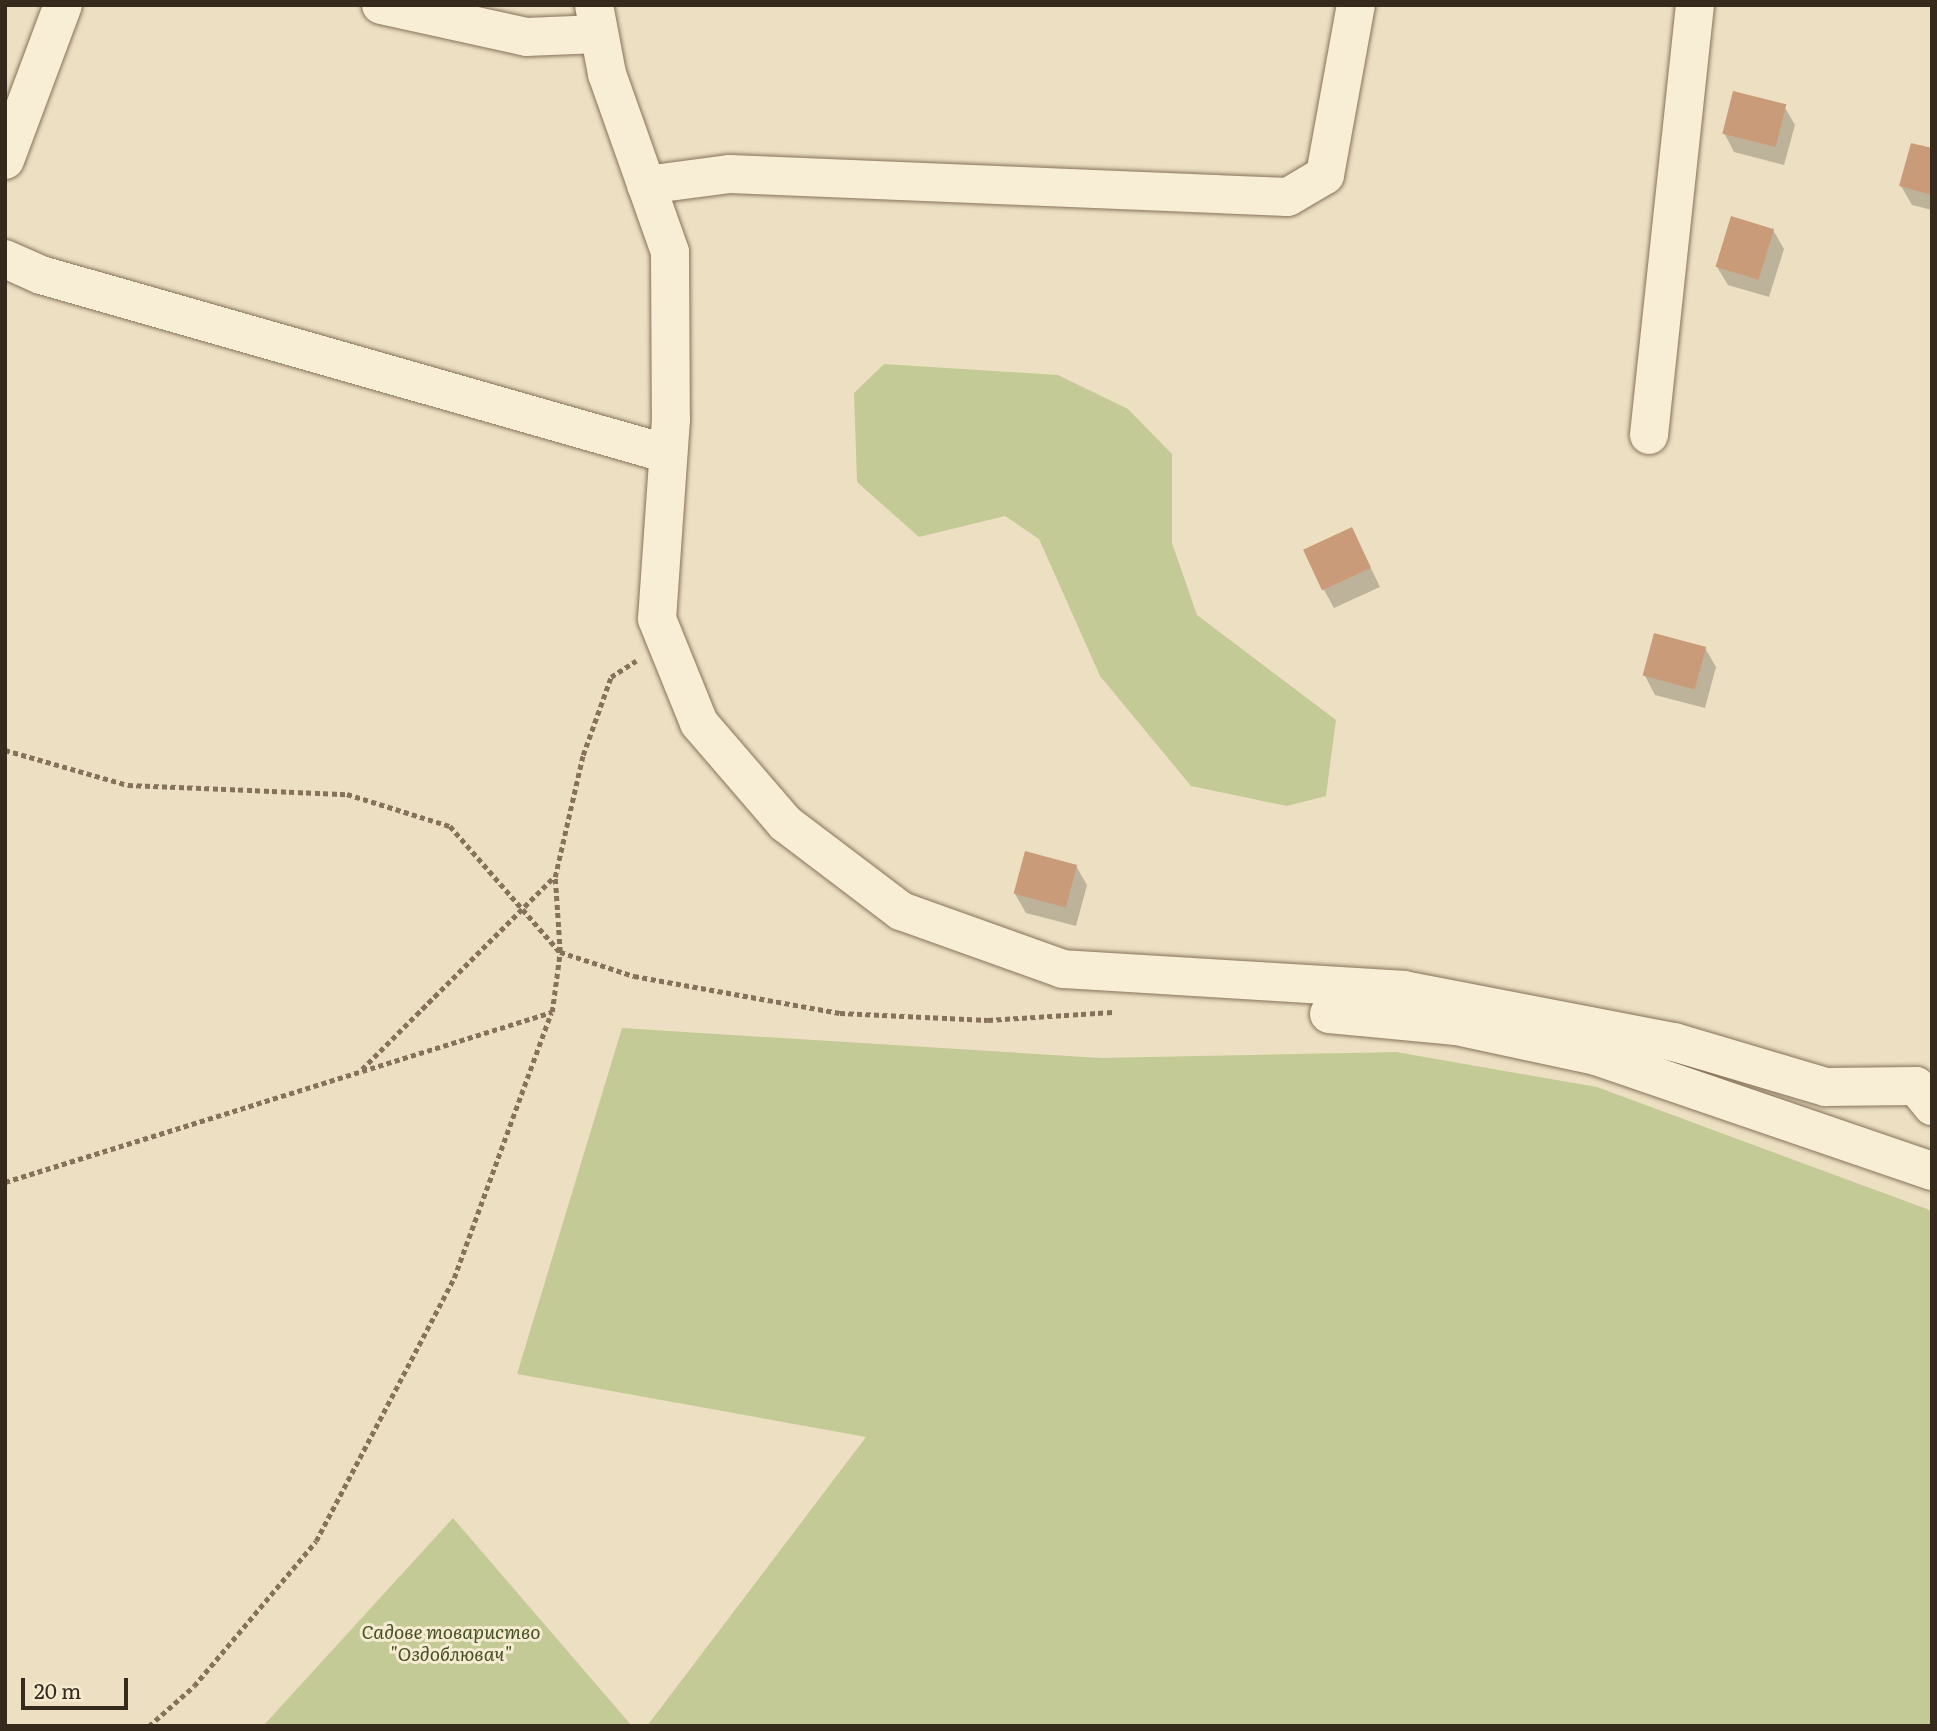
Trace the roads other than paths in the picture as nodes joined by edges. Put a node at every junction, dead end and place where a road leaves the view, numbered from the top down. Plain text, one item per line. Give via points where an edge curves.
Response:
1 (63, 5) edge
2 (381, 5) edge
3 (1356, 5) edge
4 (1696, 5) edge
5 (596, 20) edge
6 (5, 160) edge
7 (646, 185) junction
8 (5, 259) edge
9 (1649, 435) dead end
10 (668, 454) junction
11 (1329, 1014) dead end
12 (1932, 1106) edge
13 (1932, 1171) edge

1 - 6 street
2 - 5 street via 526,37
3 - 7 street via 1325,175 1288,197 730,174
4 - 9 street
5 - 7 street
7 - 10 street via 670,252
8 - 10 street via 41,275
10 - 12 street via 657,619 699,723 785,823 901,911 1063,969 1403,990 1674,1042 1826,1087 1916,1086
11 - 13 street via 1456,1026 1595,1056

